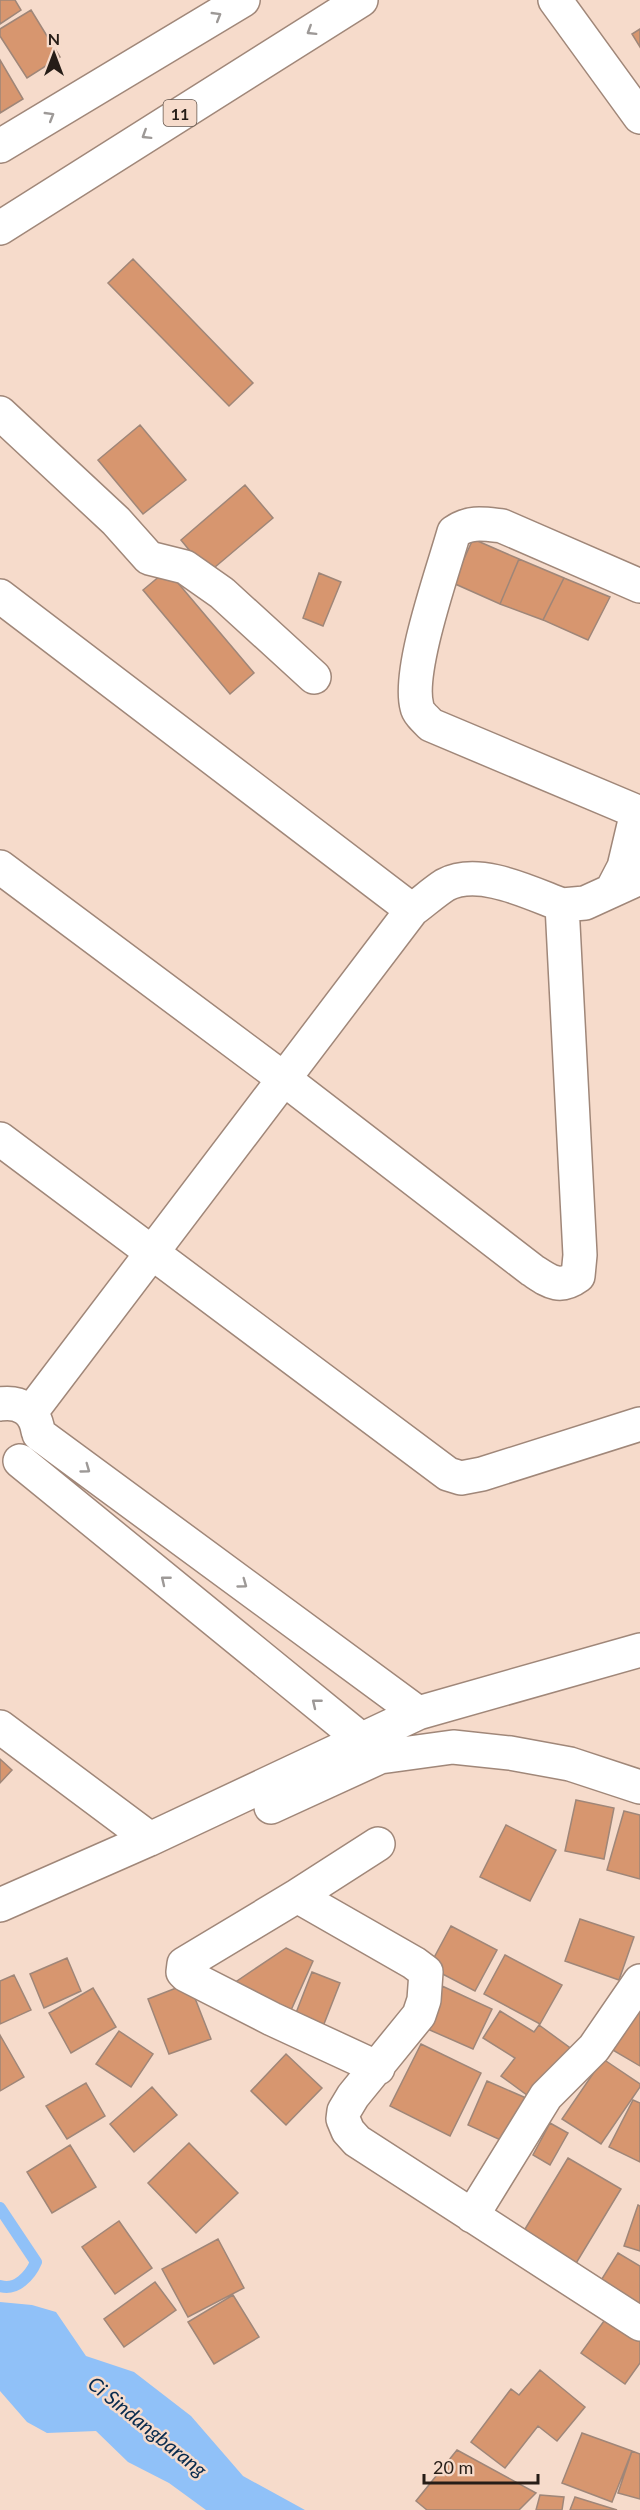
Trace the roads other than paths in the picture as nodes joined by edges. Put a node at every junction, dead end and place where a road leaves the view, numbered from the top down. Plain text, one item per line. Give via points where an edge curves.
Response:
1 (243, 0) edge
2 (361, 0) edge
3 (555, 0) edge
4 (640, 117) edge
5 (0, 146) edge
6 (0, 228) edge
7 (0, 413) edge
8 (640, 586) edge
9 (0, 596) edge
10 (314, 677) dead end
11 (639, 813) edge
12 (0, 867) edge
13 (626, 884) edge
14 (562, 904) junction
15 (412, 910) junction
16 (284, 1079) junction
17 (0, 1139) edge
18 (151, 1254) junction
19 (23, 1417) edge
20 (640, 1424) edge
21 (10, 1461) edge
22 (640, 1650) edge
23 (418, 1713) junction
24 (0, 1727) edge
25 (362, 1740) junction
26 (640, 1787) edge
27 (150, 1839) junction
28 (378, 1844) dead end
29 (297, 1896) junction
30 (0, 1905) edge
31 (0, 1925) edge
32 (640, 1982) edge
33 (378, 2068) junction
34 (472, 2216) junction
35 (640, 2324) edge

5 -> 1 main road
2 -> 6 main road, 11
3 - 4 main road
7 - 10 main road via 116,521 149,558 185,567 222,593
8 - 11 main road via 502,526 463,525 454,532 421,650 416,682 417,709 431,725
9 - 15 main road
11 - 13 main road via 624,867
12 - 16 main road
13 - 14 main road via 585,903
14 - 15 main road via 501,882 466,880 447,884
14 - 16 main road via 580,1244 578,1276 568,1283 553,1283 532,1270
15 - 16 main road
16 - 18 main road
17 - 18 main road
18 - 19 main road
18 - 20 main road via 448,1474 461,1478 482,1474
19 - 21 main road via 36,1445 29,1455
19 -> 23 main road
25 -> 21 main road
22 - 23 main road
23 - 25 main road
24 - 27 main road
25 - 27 main road
26 - 31 main road via 570,1764 510,1753 453,1747 380,1757
27 - 30 main road
28 - 29 main road
29 - 33 main road via 426,1972 419,2015
29 - 33 main road via 187,1961 183,1972
32 - 34 main road via 594,2048 546,2096
33 - 34 main road via 344,2111 348,2131 357,2141
34 - 35 main road

